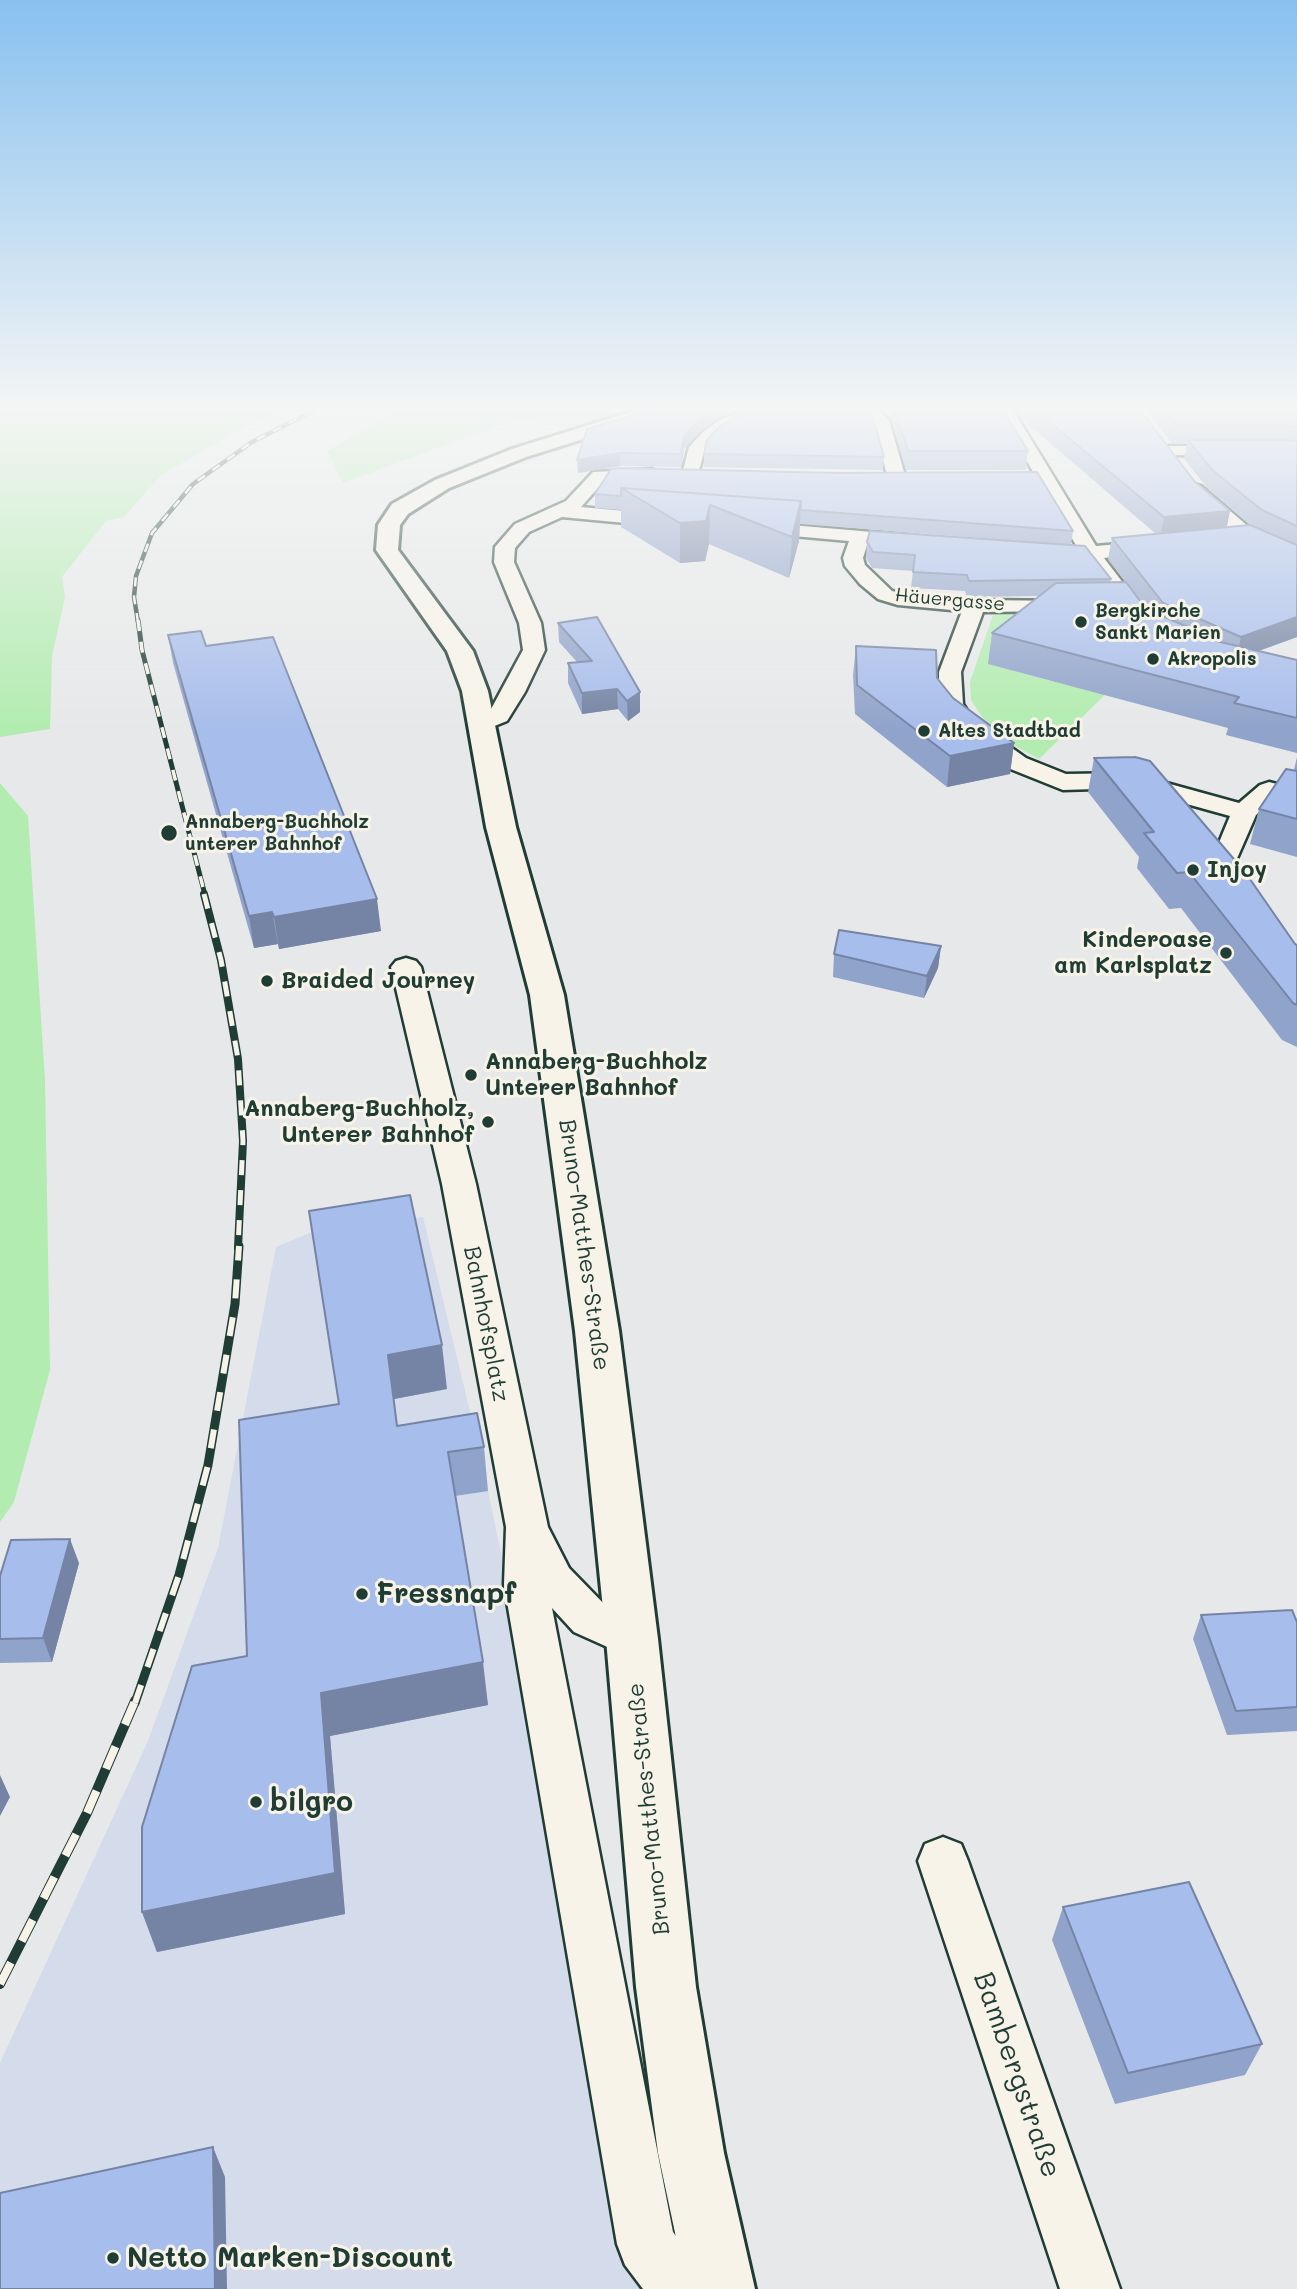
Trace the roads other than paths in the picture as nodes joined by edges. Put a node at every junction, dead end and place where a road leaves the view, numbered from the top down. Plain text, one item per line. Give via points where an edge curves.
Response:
1 (395, 517) edge
2 (547, 517) edge
3 (640, 517) edge
4 (1064, 517) edge
5 (1225, 517) edge
6 (691, 523) edge
7 (742, 527) edge
8 (860, 536) junction
9 (1249, 537) junction
10 (1222, 540) edge
11 (926, 542) edge
12 (1169, 545) edge
13 (1032, 552) edge
14 (1090, 553) junction
15 (1297, 560) edge
16 (1129, 604) junction
17 (975, 606) junction
18 (1149, 632) edge
19 (482, 723) junction
20 (1166, 789) junction
21 (1297, 797) edge
22 (1244, 812) junction
23 (406, 967) dead end
24 (527, 1527) junction
25 (632, 1639) junction
26 (943, 1861) dead end
27 (679, 2289) edge
28 (722, 2289) edge
29 (1090, 2289) edge

1 - 19 main road, Bruno-Matthes-Straße via 389,525 387,550 460,651
2 - 19 street via 522,528 505,547 504,562 530,623 534,650 499,716
3 - 6 street
4 - 14 street
5 - 9 street
7 - 8 street
8 - 11 street
8 - 17 street, Häuergasse via 853,558 856,566 885,595
9 - 10 street
9 - 15 street
12 - 14 street
13 - 14 street
14 - 16 street
16 - 17 street, Häuergasse
16 - 18 street
17 - 20 street via 950,672 951,704 966,726 1017,763 1063,782 1130,780
19 - 25 main road, Bruno-Matthes-Straße via 501,827 547,995 566,1109
20 - 22 street
20 - 22 street via 1216,849
21 - 22 street via 1269,790
23 - 24 street, Bahnhofsplatz via 459,1184
24 - 25 street, Bahnhofsplatz via 554,1581 590,1619
24 - 27 street via 526,1584 646,2244
25 - 28 main road, Bruno-Matthes-Straße via 666,1987 691,2153
26 - 29 street, Bambergstraße

